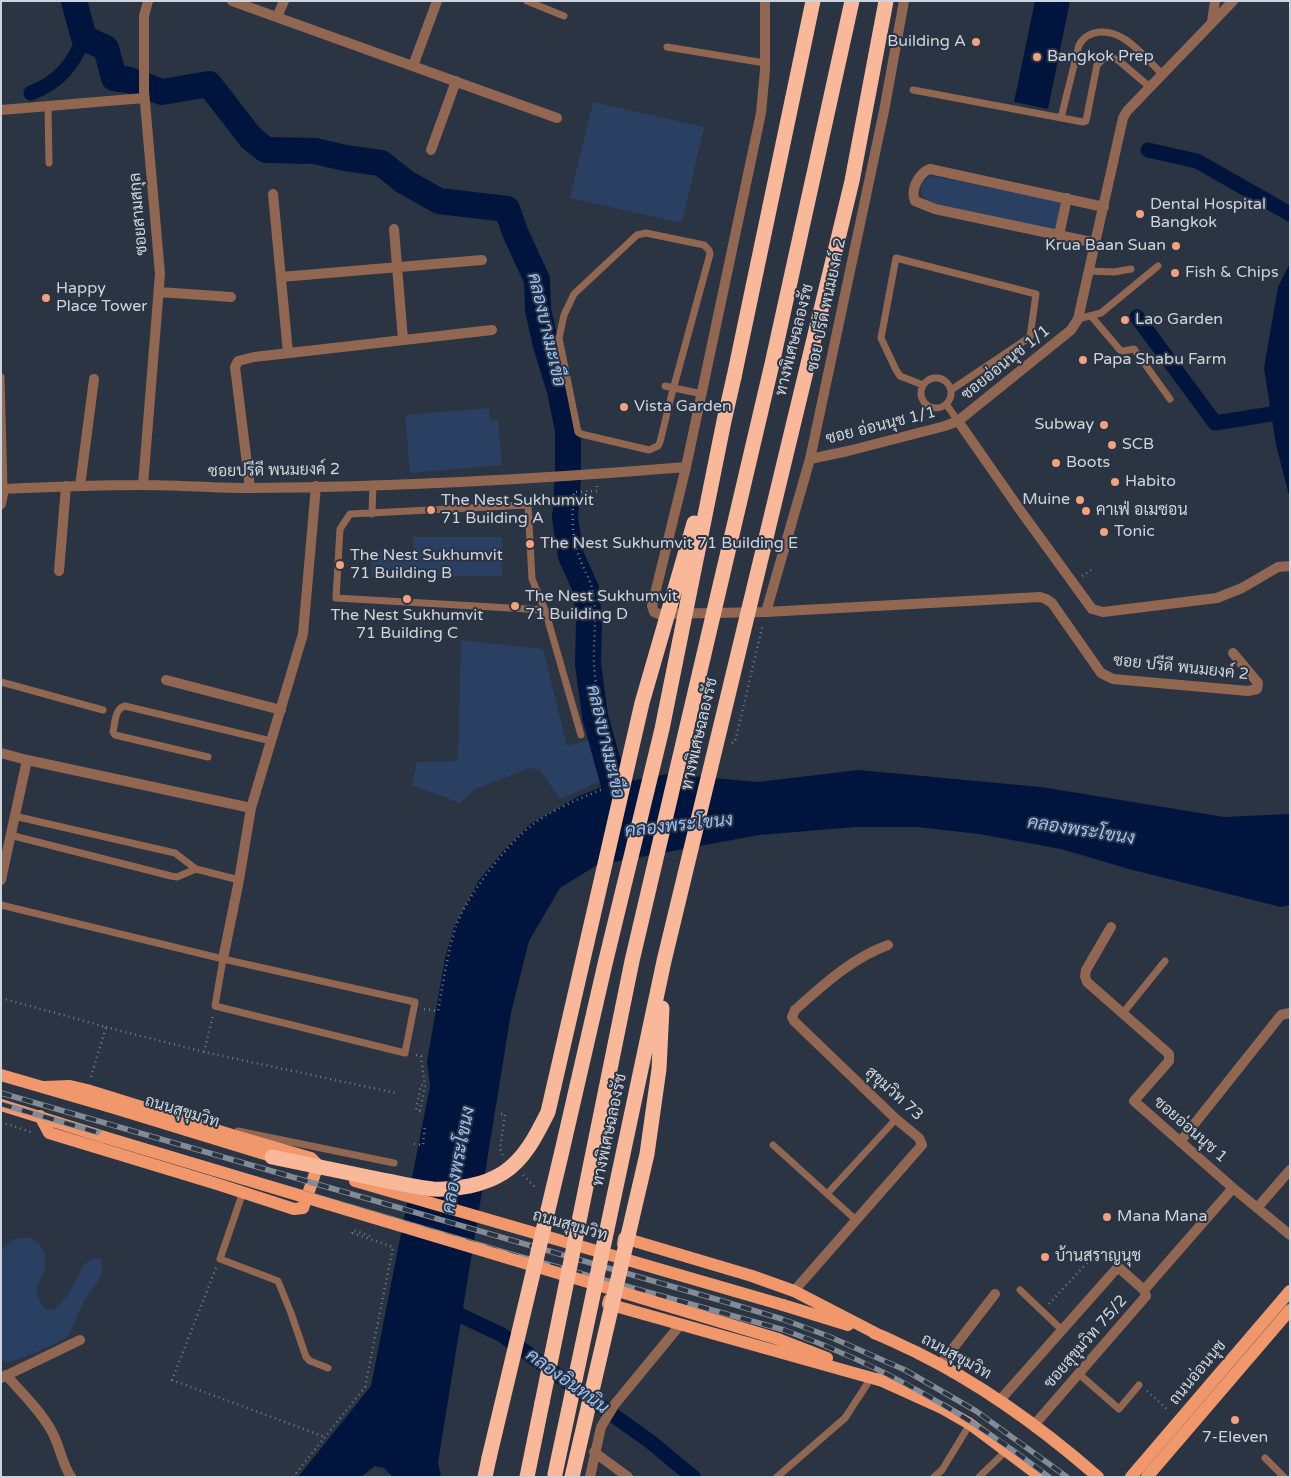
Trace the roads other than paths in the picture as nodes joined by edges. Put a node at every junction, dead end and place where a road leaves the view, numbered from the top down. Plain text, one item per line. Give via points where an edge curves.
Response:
1 (148, 1) edge
2 (232, 1) edge
3 (284, 1) edge
4 (438, 1) edge
5 (527, 1) edge
6 (765, 1) edge
7 (813, 1) edge
8 (852, 1) edge
9 (886, 1) edge
10 (904, 1) edge
11 (1215, 1) edge
12 (1233, 1) edge
13 (564, 16) dead end
14 (278, 17) junction
15 (1212, 22) junction
16 (667, 47) dead end
17 (765, 63) junction
18 (413, 66) junction
19 (1163, 74) junction
20 (456, 81) junction
21 (1151, 88) junction
22 (913, 90) dead end
23 (144, 94) junction
24 (48, 107) junction
25 (1, 110) edge
26 (557, 118) dead end
27 (1061, 118) junction
28 (431, 150) dead end
29 (48, 162) dead end
30 (273, 194) dead end
31 (1067, 198) junction
32 (1104, 206) junction
33 (394, 229) dead end
34 (1059, 235) junction
35 (1096, 243) junction
36 (482, 260) dead end
37 (1158, 266) dead end
38 (397, 267) junction
39 (1131, 269) dead end
40 (1089, 271) junction
41 (281, 277) junction
42 (159, 292) junction
43 (231, 297) dead end
44 (1091, 316) junction
45 (1078, 319) junction
46 (492, 330) dead end
47 (403, 340) junction
48 (288, 353) junction
49 (1, 377) edge
50 (94, 379) dead end
51 (923, 385) junction
52 (665, 386) dead end
53 (674, 388) junction
54 (951, 390) junction
55 (702, 394) junction
56 (1170, 399) dead end
57 (946, 404) junction
58 (724, 421) junction
59 (958, 421) junction
60 (810, 459) junction
61 (686, 467) junction
62 (373, 484) junction
63 (143, 485) junction
64 (66, 486) junction
65 (80, 486) junction
66 (316, 486) junction
67 (250, 488) junction
68 (3, 489) edge
69 (1, 504) edge
70 (372, 514) junction
71 (1290, 566) edge
72 (59, 571) dead end
73 (545, 610) junction
74 (766, 612) junction
75 (1233, 653) dead end
76 (166, 680) dead end
77 (1, 682) edge
78 (103, 710) dead end
79 (281, 710) junction
80 (581, 735) dead end
81 (271, 741) junction
82 (1, 753) edge
83 (208, 757) dead end
84 (27, 760) junction
85 (251, 808) junction
86 (14, 816) junction
87 (10, 835) junction
88 (196, 869) junction
89 (1, 880) edge
90 (239, 880) junction
91 (1, 906) edge
92 (1111, 926) dead end
93 (888, 945) dead end
94 (223, 959) junction
95 (664, 961) junction
96 (1165, 961) dead end
97 (1123, 1013) junction
98 (1290, 1013) edge
99 (1, 1075) edge
100 (44, 1087) junction
101 (1, 1105) edge
102 (40, 1116) junction
103 (896, 1119) junction
104 (186, 1121) junction
105 (1180, 1142) junction
106 (773, 1145) dead end
107 (272, 1157) junction
108 (394, 1163) dead end
109 (1290, 1170) edge
110 (1233, 1188) junction
111 (243, 1192) junction
112 (827, 1194) junction
113 (1258, 1208) junction
114 (856, 1220) junction
115 (1290, 1235) edge
116 (1020, 1290) dead end
117 (1144, 1290) junction
118 (794, 1291) junction
119 (1290, 1291) edge
120 (995, 1294) dead end
121 (1290, 1310) edge
122 (680, 1324) junction
123 (1062, 1330) junction
124 (881, 1336) junction
125 (80, 1340) dead end
126 (941, 1364) junction
127 (328, 1368) dead end
128 (1079, 1374) junction
129 (4, 1376) edge
130 (871, 1378) junction
131 (886, 1382) junction
132 (1139, 1384) road end
133 (1000, 1400) junction
134 (970, 1424) junction
135 (1035, 1424) junction
136 (1007, 1450) junction
137 (594, 1452) junction
138 (1264, 1458) dead end
139 (71, 1477) edge
140 (485, 1477) edge
141 (527, 1477) edge
142 (554, 1477) edge
143 (572, 1477) edge
144 (590, 1477) edge
145 (628, 1477) edge
146 (778, 1477) edge
147 (934, 1477) edge
148 (979, 1477) edge
149 (1041, 1477) edge
150 (1098, 1477) edge
151 (1131, 1477) edge
152 (1147, 1477) edge
153 (1284, 1477) edge

1 - 23 street, ซอยสามสกุล via 144,16
2 - 14 street
3 - 14 street
4 - 18 street
5 - 13 lane
6 - 17 street, ซอย ปรีดี พนมยงค์ 2
7 - 58 highway, bridge
8 - 141 highway, ทางพิเศษฉลองรัช, bridge via 772,364 632,961
9 - 95 highway, ทางพิเศษฉลองรัช, bridge via 852,181
10 - 60 street, ซอย ปรีดี พนมยงค์ 2 via 884,111
11 - 15 street
12 - 15 street, ซอยอ่อนนุช 1/1
14 - 18 street
15 - 19 street, ซอยอ่อนนุช 1/1
16 - 17 lane
17 - 55 street, ซอย ปรีดี พนมยงค์ 2 via 761,113
18 - 20 street
19 - 21 street, ซอยอ่อนนุช 1/1
19 - 27 lane via 1126,40 1112,33 1091,33 1079,45
20 - 26 street
20 - 28 street
21 - 27 lane via 1118,60 1104,58 1097,65 1086,122
21 - 32 street, ซอยอ่อนนุช 1/1 via 1123,118
22 - 27 lane
23 - 24 street
23 - 42 street, ซอยสามสกุล
24 - 25 street
24 - 29 lane
30 - 41 street
31 - 32 street
31 - 34 street
31 - 34 street via 930,169 918,177 913,197 919,204 935,209
32 - 35 street, ซอยอ่อนนุช 1/1
33 - 38 street
34 - 35 street
35 - 40 street, ซอยอ่อนนุช 1/1
36 - 38 street
37 - 44 lane via 1101,313
38 - 41 street
38 - 47 street
39 - 40 lane
40 - 45 street, ซอยอ่อนนุช 1/1
41 - 48 street
42 - 43 street
42 - 63 street, ซอยสามสกุล
44 - 45 lane
44 - 56 lane via 1120,350 1134,349
45 - 59 street, ซอยอ่อนนุช 1/1 via 1061,339
46 - 47 street
47 - 48 street
48 - 67 street via 254,356 238,361 234,367
49 - 68 lane
50 - 65 street
51 - 54 lane via 936,377 946,381
51 - 54 lane via 900,376 881,338 896,258 1036,294 1030,337
51 - 57 lane via 921,394 924,402 932,407
52 - 53 lane
53 - 53 lane via 660,442 653,449 581,434 577,430 559,338 564,315 574,294 637,236 646,233 702,245 710,252
53 - 55 lane
54 - 57 lane
55 - 61 street, ซอย ปรีดี พนมยงค์ 2
57 - 59 lane
58 - 107 highway, bridge via 642,703 548,1112 534,1140 505,1172 487,1181 452,1188 433,1189
58 - 140 highway, bridge via 662,729
59 - 60 street, ซอย อ่อนนุช 1/1
59 - 71 street, ซอยอ่อนนุช 1/1 via 1096,611 1217,598 1278,567
60 - 74 street, ซอย ปรีดี พนมยงค์ 2
61 - 62 street, ซอยปรีดี พนมยงค์ 2 via 546,478
61 - 74 street, ซอย ปรีดี พนมยงค์ 2 via 652,606 654,612
62 - 66 street, ซอยปรีดี พนมยงค์ 2
62 - 70 lane
63 - 65 street, ซอยปรีดี พนมยงค์ 2
63 - 67 street, ซอยปรีดี พนมยงค์ 2
64 - 65 street, ซอยปรีดี พนมยงค์ 2
64 - 68 street, ซอยปรีดี พนมยงค์ 2
64 - 72 street
66 - 67 street, ซอยปรีดี พนมยงค์ 2
66 - 79 street via 303,634
68 - 69 street
70 - 73 lane via 528,505 532,579
70 - 73 lane via 350,514 340,529 336,598
73 - 80 lane
74 - 75 street, ซอย ปรีดี พนมยงค์ 2 via 1046,598 1101,673 1113,679 1248,691 1257,689 1258,683
76 - 79 street
77 - 78 lane
79 - 81 street
81 - 83 lane via 125,706 118,710 115,735
81 - 85 street
82 - 84 street
84 - 85 street
84 - 86 street
85 - 90 street
86 - 87 street
86 - 88 lane via 175,852
87 - 88 lane via 171,876 178,877
87 - 89 street
88 - 90 lane
90 - 94 street
91 - 94 lane
92 - 97 street, ซอยอ่อนนุช 1 via 1085,976 1086,982
93 - 103 street, สุขุมวิท 73 via 852,963 829,980 792,1016
94 - 94 lane via 215,1006 405,1053 415,1002
95 - 142 highway, ทางพิเศษฉลองรัช, bridge
95 - 143 highway, bridge via 659,1069 647,1154
96 - 97 lane
97 - 105 street, ซอยอ่อนนุช 1 via 1169,1054 1169,1061 1134,1101
98 - 105 street via 1281,1015
99 - 100 main road, ถนนสุขุมวิท
100 - 104 main road via 70,1086 87,1090
100 - 107 main road, ถนนสุขุมวิท, bridge
101 - 102 main road
102 - 111 main road via 49,1133
102 - 131 main road, bridge via 778,1338
103 - 112 lane
103 - 114 street, สุขุมวิท 73 via 919,1138 922,1146
104 - 108 lane
104 - 111 main road via 311,1158 318,1165 302,1208 294,1209
105 - 110 street, ซอยอ่อนนุช 1
106 - 112 lane
107 - 124 main road, ถนนสุขุมวิท, bridge
109 - 113 street
110 - 113 street, ซอยอ่อนนุช 1
110 - 117 street, ซอยสุขุมวิท 75/2
111 - 127 lane via 220,1259 278,1281 306,1357
112 - 114 lane
113 - 115 street, ซอยอ่อนนุช 1
114 - 118 street, สุขุมวิท 73
116 - 123 lane
117 - 123 street via 1118,1267
117 - 128 street, ซอยสุขุมวิท 75/2 via 1146,1296
118 - 122 main road via 624,1238 608,1304
118 - 124 main road
119 - 151 main road, ถนนอ่อนนุช
120 - 126 street
121 - 152 main road, ถนนอ่อนนุช
122 - 130 main road
122 - 137 street via 615,1404 601,1427
123 - 133 street
124 - 126 main road, ถนนสุขุมวิท
125 - 129 street
126 - 133 main road, ถนนสุขุมวิท
128 - 132 lane via 1119,1408
128 - 135 street, ซอยสุขุมวิท 75/2
129 - 139 street via 45,1420
130 - 131 main road
130 - 146 lane via 844,1418
131 - 134 main road
133 - 135 main road, ถนนสุขุมวิท
134 - 136 main road
134 - 147 lane via 942,1470
135 - 150 main road, ถนนสุขุมวิท
136 - 148 lane
136 - 149 main road
137 - 144 street
137 - 145 street
138 - 153 lane

